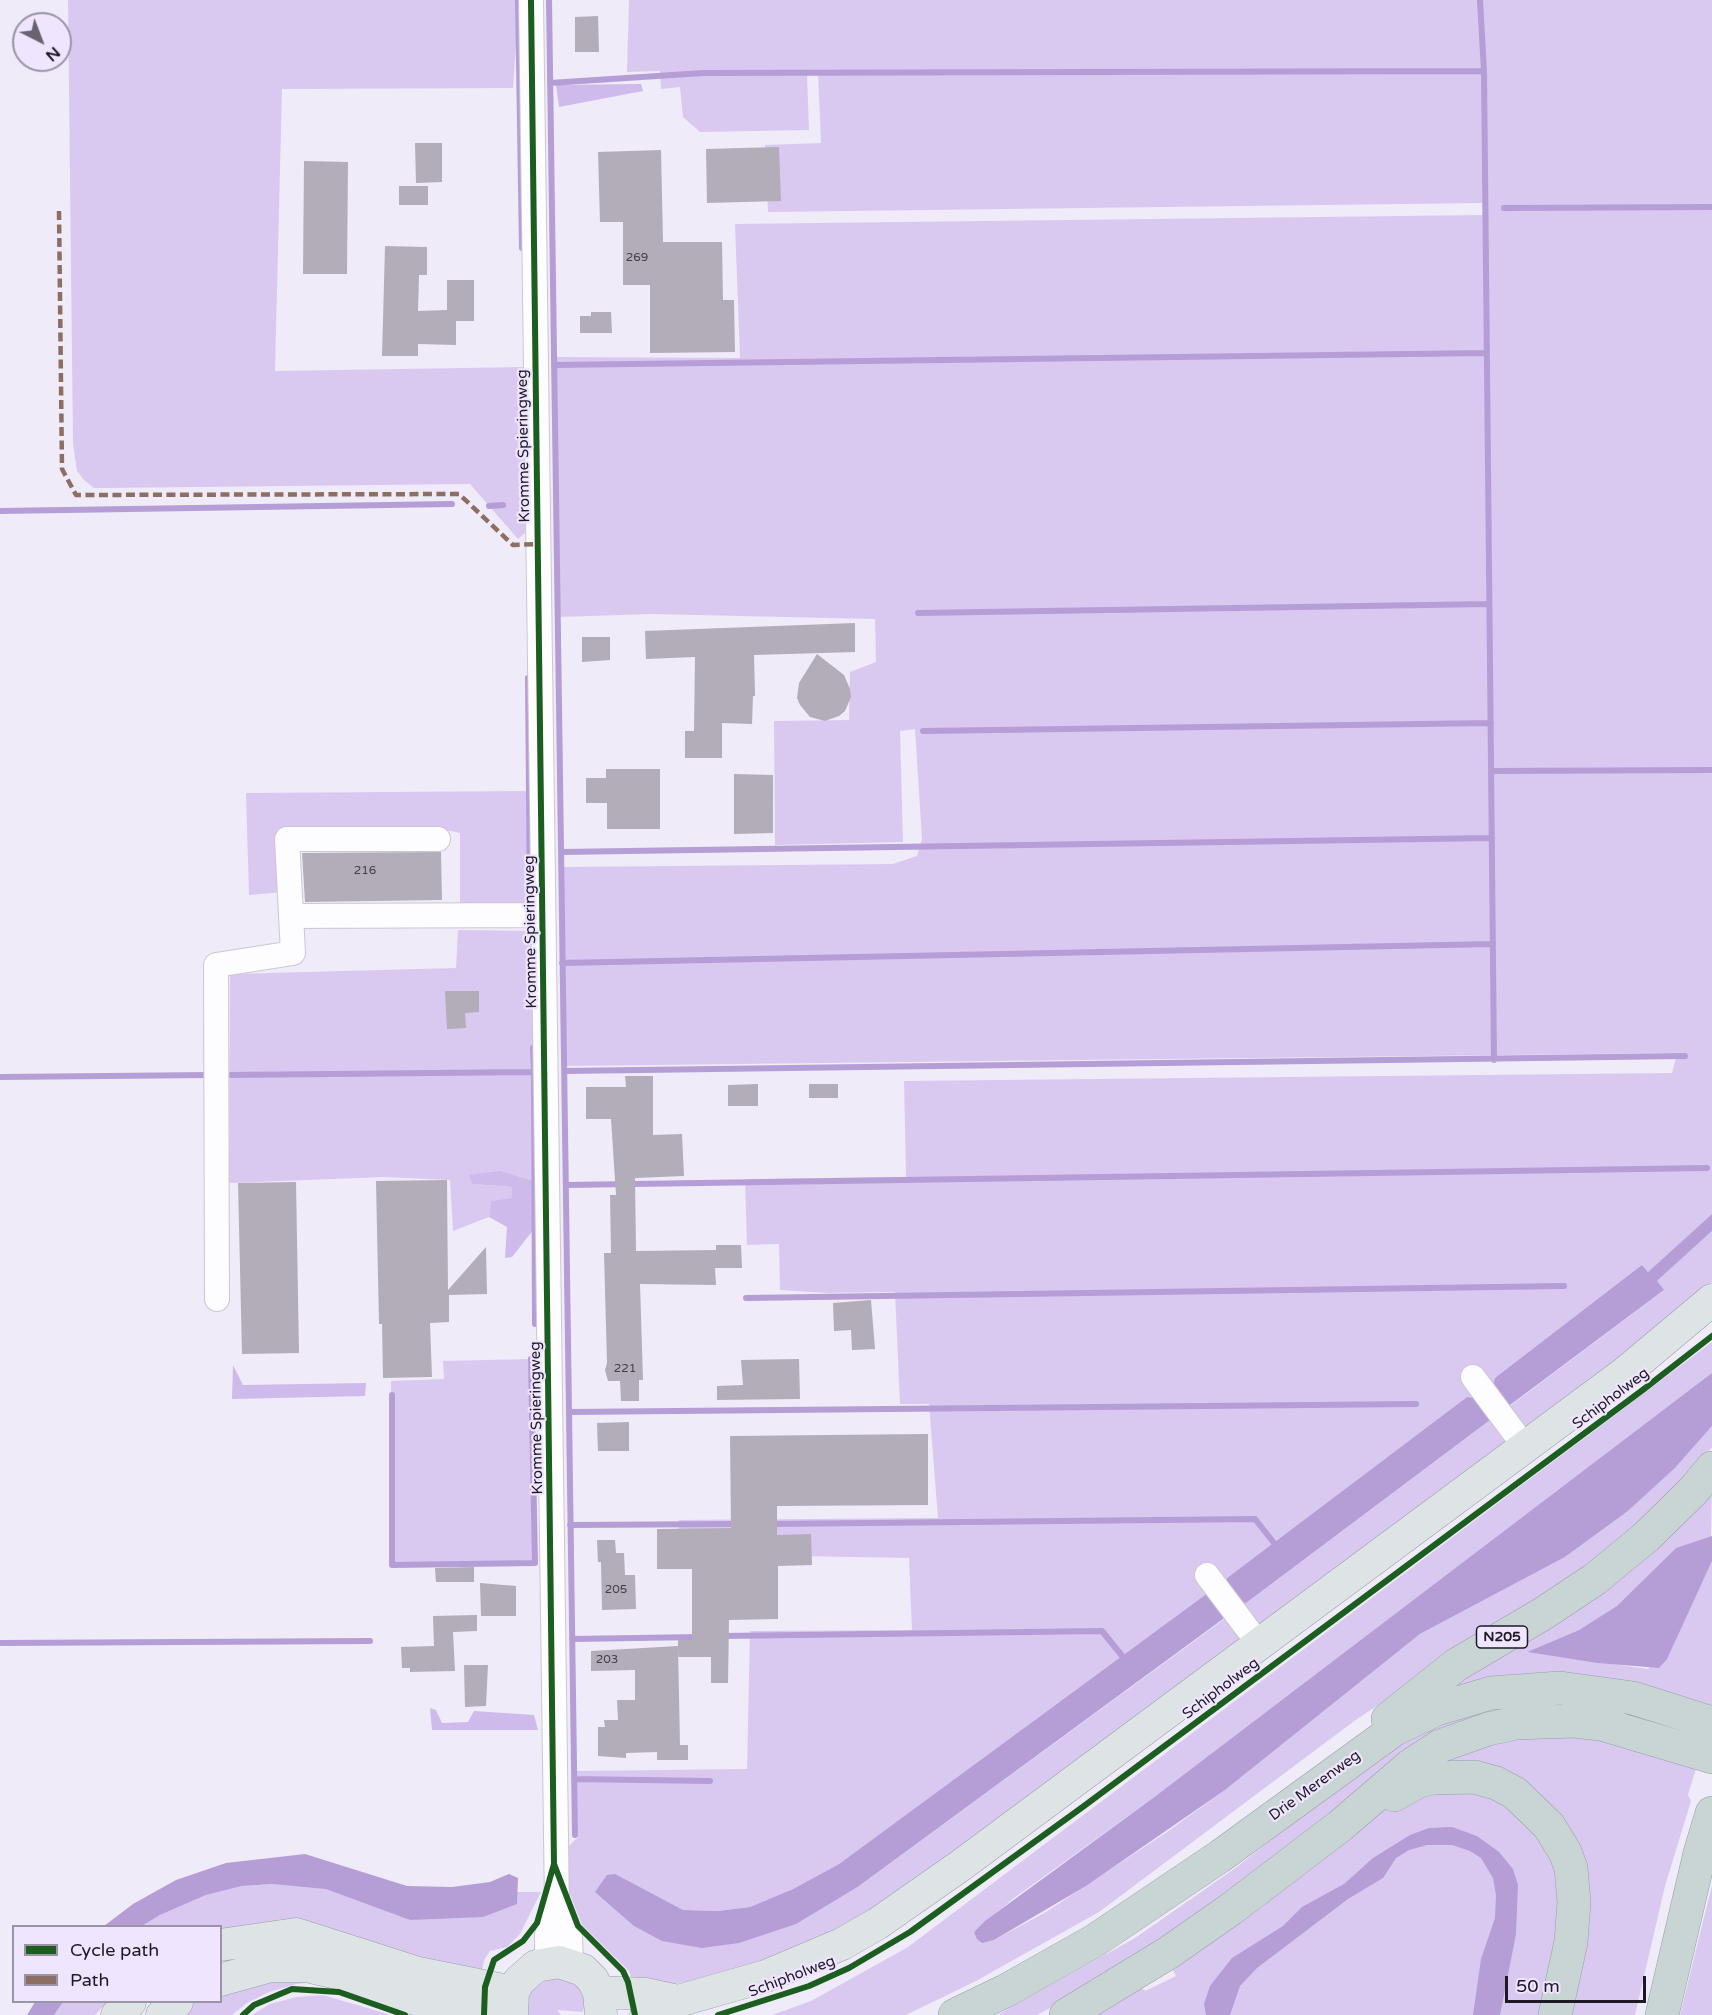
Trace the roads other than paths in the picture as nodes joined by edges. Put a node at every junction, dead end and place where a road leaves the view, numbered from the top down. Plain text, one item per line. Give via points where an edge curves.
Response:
1 (531, 0) edge
2 (438, 838) dead end
3 (543, 915) junction
4 (292, 916) junction
5 (217, 1299) dead end
6 (1712, 1300) edge
7 (1486, 1393) dead end
8 (1525, 1447) junction
9 (1712, 1468) edge
10 (1219, 1591) dead end
11 (1259, 1644) junction
12 (1712, 1723) edge
13 (1712, 1757) edge
14 (1288, 1804) junction
15 (1712, 1813) edge
16 (1340, 1826) junction
17 (222, 1945) edge
18 (559, 1963) junction
19 (222, 1979) edge
20 (678, 2001) junction
21 (128, 2003) edge
22 (175, 2003) edge
23 (513, 2003) edge
24 (600, 2003) edge
25 (117, 2015) edge
26 (162, 2015) edge
27 (486, 2015) edge
28 (646, 2015) edge
29 (955, 2015) edge
30 (1066, 2015) edge
31 (1555, 2015) edge
32 (1662, 2015) edge

1 - 3 street, Kromme Spieringweg
2 - 4 street via 287,840
3 - 4 street, Kromme Spieringweg
3 - 18 street, Kromme Spieringweg via 556,1908 570,1936
4 - 5 street via 293,953 216,965
6 - 8 main road, Schipholweg via 1626,1372
7 - 8 street
8 - 11 main road, Schipholweg
9 - 14 highway, N205 via 1646,1537 1595,1579 1447,1671
10 - 11 street
11 - 20 main road, Schipholweg via 877,1924 842,1944 766,1976
12 - 14 highway, Drie Merenweg / N205 via 1633,1698 1581,1690 1538,1688 1491,1693 1437,1709 1395,1729
13 - 16 highway via 1601,1724 1545,1720 1516,1723 1440,1746 1411,1765
14 - 29 highway, Drie Merenweg / N205 via 1209,1864 1094,1941
15 - 32 highway
16 - 30 highway via 1168,1953
16 - 31 highway via 1419,1781 1445,1776 1496,1783 1528,1804 1557,1837 1571,1868 1571,1942
17 - 23 main road via 296,1934
18 - 23 main road via 526,1973
18 - 24 main road via 593,1980
19 - 27 main road via 270,1966 306,1966 411,1998
20 - 24 main road, Schipholweg via 645,1994
20 - 28 main road, Schipholweg
21 - 25 main road
22 - 26 main road

